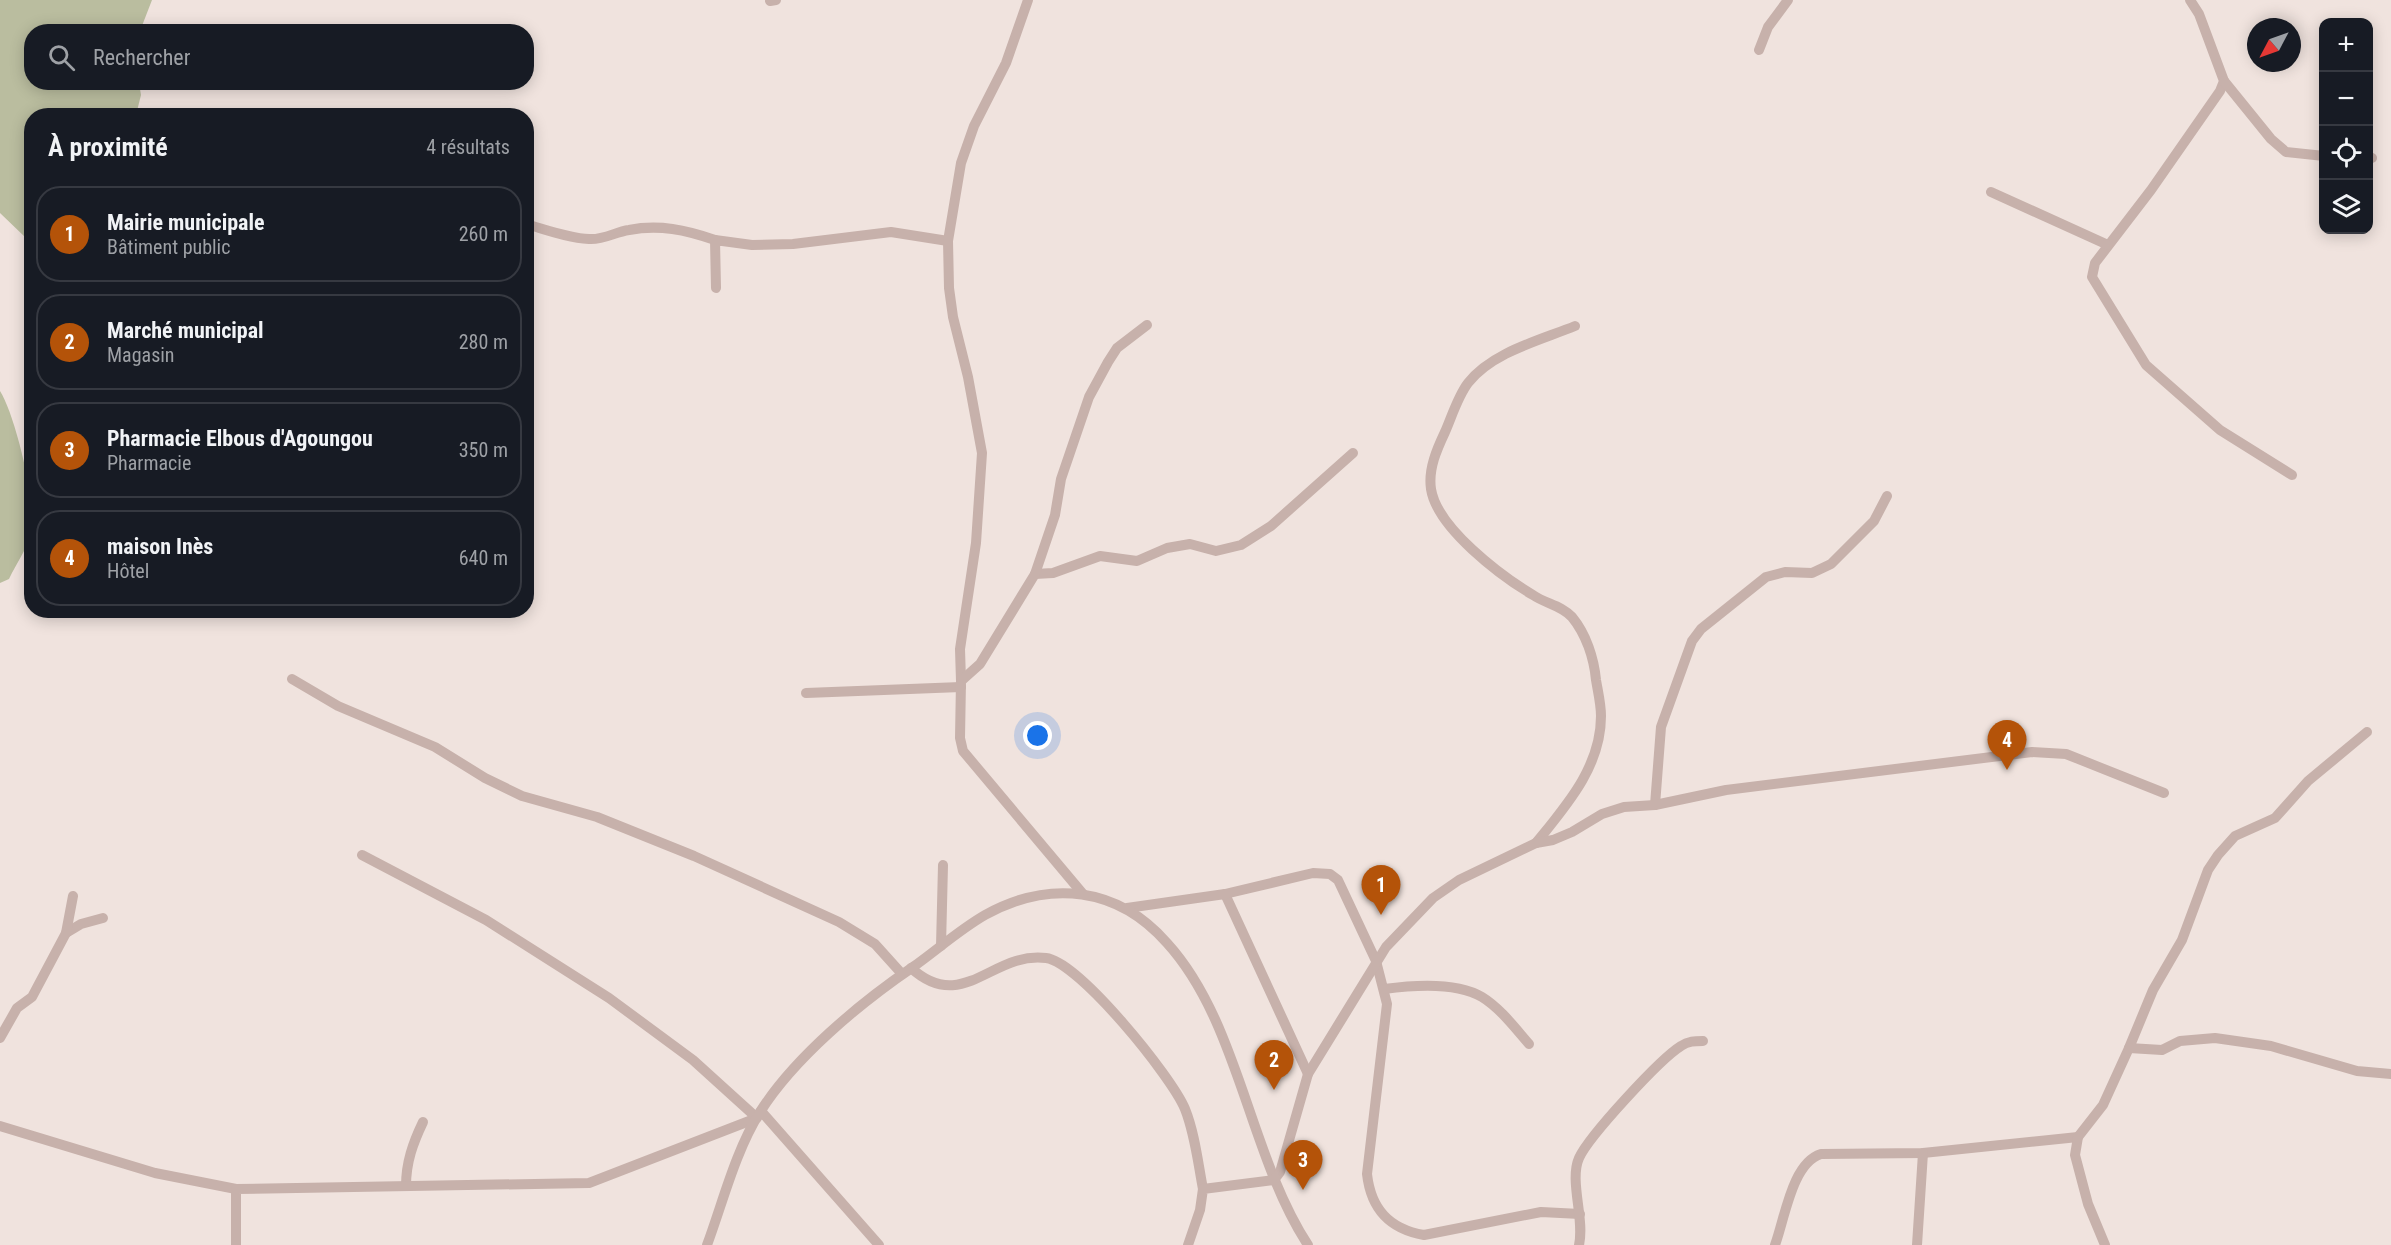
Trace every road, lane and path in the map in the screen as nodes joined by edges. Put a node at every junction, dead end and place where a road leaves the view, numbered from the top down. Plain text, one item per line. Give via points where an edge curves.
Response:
1 (770, 0) edge
2 (776, 0) edge
3 (1028, 0) edge
4 (1788, 0) edge
5 (2190, 0) edge
6 (1759, 50) dead end
7 (2224, 81) junction
8 (2319, 155) edge
9 (1991, 192) dead end
10 (534, 226) edge
11 (715, 240) junction
12 (948, 241) junction
13 (2109, 245) junction
14 (716, 288) dead end
15 (1147, 325) dead end
16 (1575, 326) dead end
17 (1353, 453) dead end
18 (2292, 475) dead end
19 (1887, 496) dead end
20 (1035, 574) junction
21 (292, 679) dead end
22 (961, 684) junction
23 (806, 693) dead end
24 (2367, 732) dead end
25 (2164, 793) dead end
26 (1655, 805) junction
27 (1536, 843) junction
28 (362, 855) dead end
29 (943, 865) dead end
30 (1083, 894) junction
31 (1225, 894) junction
32 (73, 896) dead end
33 (1127, 908) junction
34 (103, 918) dead end
35 (66, 933) junction
36 (941, 946) junction
37 (1376, 961) junction
38 (906, 971) junction
39 (1384, 989) junction
40 (0, 1038) edge
41 (1703, 1041) dead end
42 (1529, 1044) dead end
43 (2130, 1048) junction
44 (1308, 1074) junction
45 (2391, 1074) edge
46 (759, 1114) junction
47 (423, 1122) dead end
48 (0, 1126) edge
49 (2078, 1137) junction
50 (1923, 1153) junction
51 (1274, 1180) junction
52 (406, 1186) junction
53 (236, 1189) junction
54 (1203, 1189) junction
55 (1580, 1214) junction
56 (236, 1245) edge
57 (707, 1245) edge
58 (879, 1245) edge
59 (1188, 1245) edge
60 (1308, 1245) edge
61 (1579, 1245) edge
62 (1775, 1245) edge
63 (1917, 1245) edge
64 (2105, 1245) edge

1 - 2 street
3 - 12 street via 1006,63 974,126 961,163
4 - 6 street via 1768,27
5 - 7 street
7 - 8 street via 2286,152
7 - 13 street
9 - 13 street
10 - 11 street via 590,240 657,227
11 - 12 street via 752,245 793,244 891,232
11 - 14 street
12 - 22 street via 953,317 969,377 982,453 976,543 960,649
13 - 18 street via 2095,262 2092,278 2146,365 2220,430
15 - 20 street via 1117,348 1089,398 1061,479 1055,515
16 - 27 street via 1501,357 1478,371 1466,385 1432,468 1431,490 1449,525 1516,584 1572,617 1584,635 1595,670 1601,717 1589,768 1574,796
17 - 20 street via 1271,526 1241,545 1216,551 1190,543 1137,561 1100,556 1053,573
19 - 26 street via 1874,521 1832,564 1812,573 1785,572 1766,577 1701,629 1692,641 1661,726
20 - 22 street via 980,664
21 - 38 street via 338,706 435,747 522,796 597,817 839,922
22 - 23 street
22 - 30 street via 963,751
24 - 43 street via 2308,781 2275,818 2235,836 2218,855 2208,870 2182,940 2153,990
25 - 26 street via 2055,752 1872,770 1725,790
26 - 27 street via 1624,807 1602,814 1553,840
27 - 37 street via 1490,863 1433,898
28 - 46 street via 486,920 609,998
29 - 36 street
30 - 33 street
30 - 36 street via 1052,893 1005,906 986,914
31 - 33 street
31 - 37 street via 1313,873 1330,874 1338,880
31 - 44 street
32 - 35 street
33 - 51 street via 1149,923 1189,970 1211,1011
34 - 35 street
35 - 40 street via 32,997 17,1008
36 - 38 street
37 - 39 street
37 - 44 street
38 - 46 street via 830,1033
38 - 54 street via 937,986 955,986 1019,959 1047,958 1063,963 1132,1034 1175,1090 1191,1125
39 - 42 street via 1460,989 1482,997
39 - 55 street via 1386,1013 1367,1174 1369,1194 1386,1218 1405,1232 1424,1235 1541,1212
41 - 55 street via 1690,1041 1675,1050 1596,1133 1579,1158 1576,1173
43 - 45 street via 2162,1050 2180,1041 2215,1038 2271,1046 2356,1071
43 - 49 street via 2103,1105
44 - 51 street via 1280,1172
46 - 52 street via 589,1183
46 - 57 street
46 - 58 street
47 - 52 street via 411,1146
48 - 53 street via 155,1173
49 - 50 street
49 - 64 street via 2074,1155 2077,1170
50 - 62 street via 1812,1157 1800,1169
50 - 63 street
51 - 54 street
51 - 60 street
52 - 53 street
53 - 56 street
54 - 59 street
55 - 61 street

